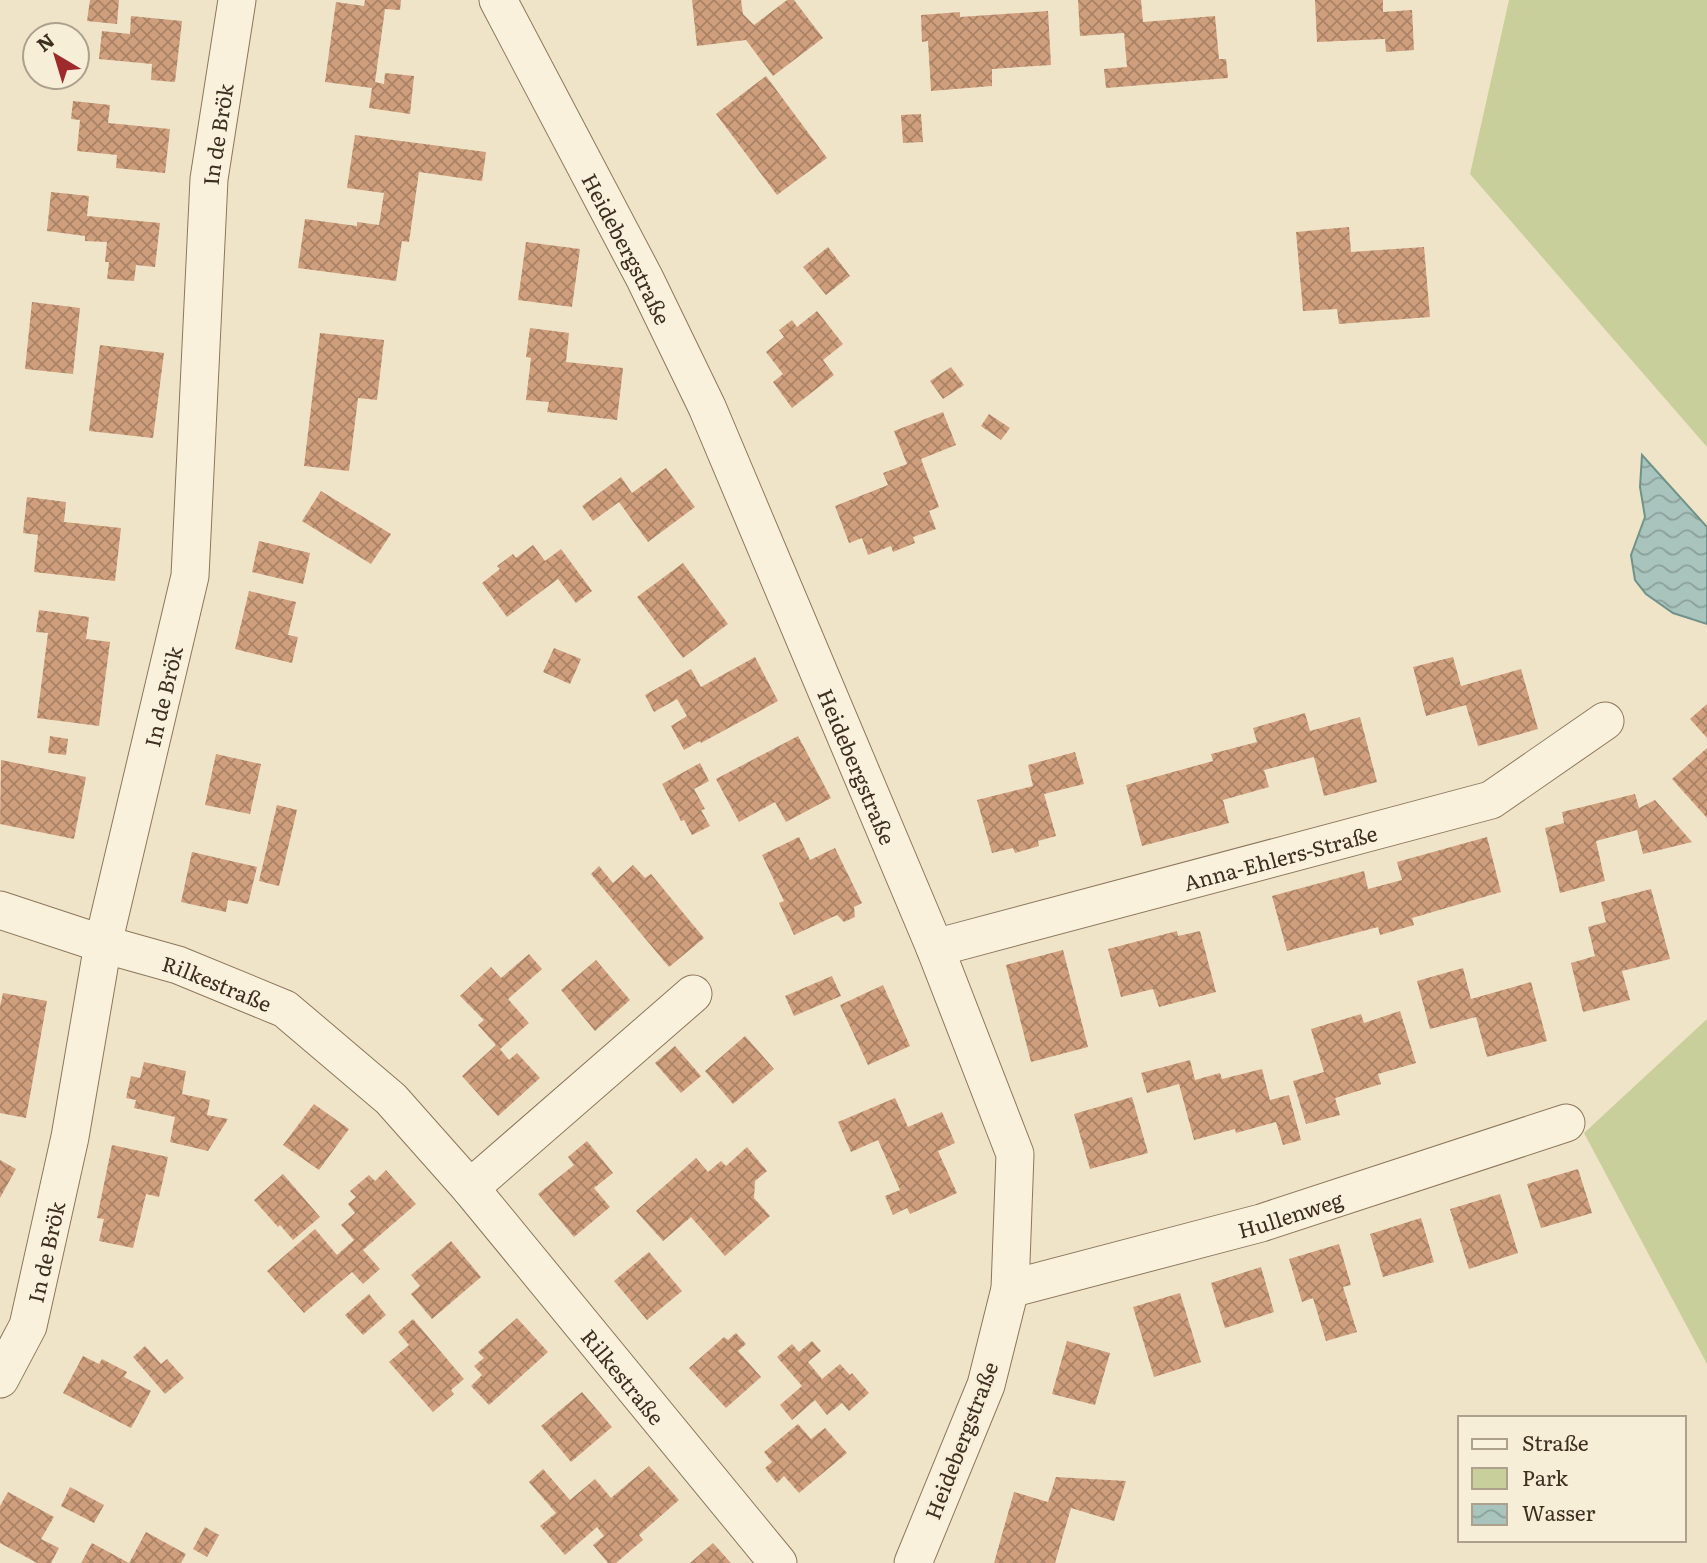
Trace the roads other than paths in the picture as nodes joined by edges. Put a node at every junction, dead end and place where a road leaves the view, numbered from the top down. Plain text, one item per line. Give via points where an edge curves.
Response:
1 (237, 0) edge
2 (502, 1) edge
3 (1605, 722) dead end
4 (0, 910) edge
5 (103, 944) junction
6 (935, 948) junction
7 (692, 994) dead end
8 (1566, 1123) dead end
9 (470, 1188) junction
10 (1010, 1289) junction
11 (0, 1379) edge
12 (778, 1563) edge
13 (913, 1563) edge

1 - 5 street, In de Brök via 209,179 190,576
2 - 6 street, Heidebergstraße via 707,407
3 - 6 street, Anna-Ehlers-Straße via 1490,800
4 - 5 street, Rilkestraße
5 - 9 street, Rilkestraße via 178,965 285,1009 391,1099
5 - 11 street, In de Brök via 70,1137 28,1326
6 - 10 street, Heidebergstraße via 1015,1154
7 - 9 street
8 - 10 street, Hullenweg via 1261,1223
9 - 12 street, Rilkestraße
10 - 13 street, Heidebergstraße via 986,1385

